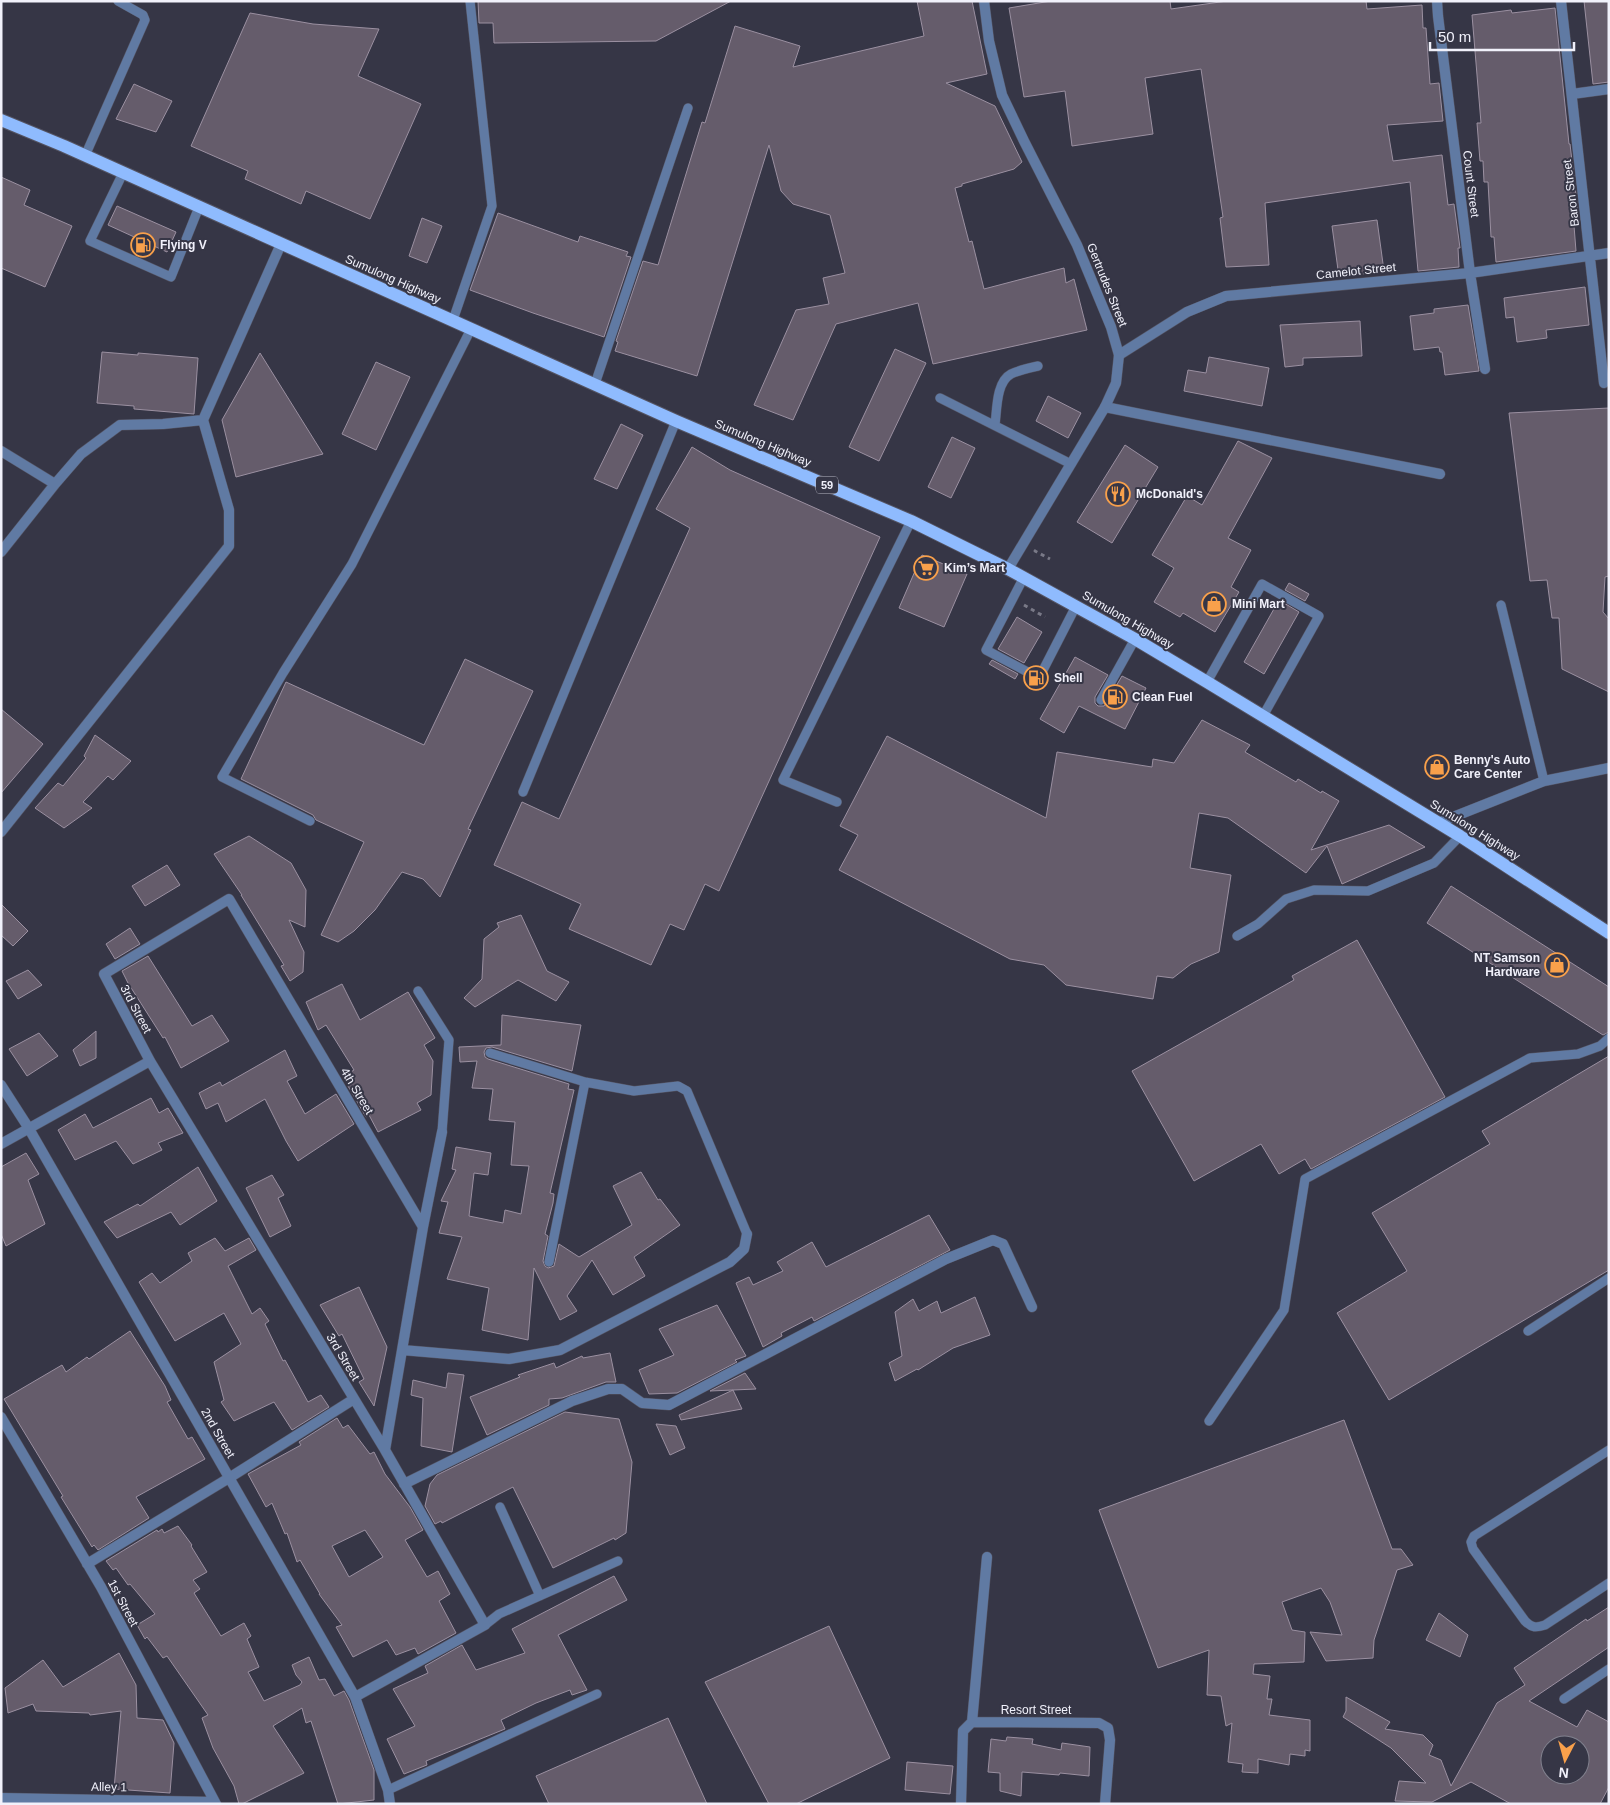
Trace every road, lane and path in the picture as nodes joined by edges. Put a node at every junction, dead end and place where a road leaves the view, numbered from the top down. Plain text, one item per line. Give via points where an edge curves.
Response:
1 (118, 1) edge
2 (470, 1) edge
3 (984, 1) edge
4 (1437, 1) edge
5 (1561, 1) edge
6 (1609, 89) edge
7 (1572, 94) junction
8 (688, 108) dead end
9 (1, 120) edge
10 (85, 156) junction
11 (123, 173) junction
12 (200, 207) junction
13 (281, 244) junction
14 (1609, 253) edge
15 (1591, 257) junction
16 (1470, 273) junction
17 (453, 320) junction
18 (471, 329) junction
19 (1119, 355) junction
20 (1038, 366) dead end
21 (1485, 370) dead end
22 (1604, 383) dead end
23 (595, 384) junction
24 (940, 398) dead end
25 (1105, 408) junction
26 (203, 420) junction
27 (676, 420) junction
28 (995, 425) junction
29 (1, 451) edge
30 (1071, 464) junction
31 (1440, 474) dead end
32 (55, 484) junction
33 (911, 521) junction
34 (1, 552) edge
35 (1008, 569) junction
36 (1024, 577) junction
37 (1013, 598) junction
38 (1501, 605) dead end
39 (1076, 606) junction
40 (1045, 617) dead end
41 (1135, 639) junction
42 (1207, 682) junction
43 (1102, 700) dead end
44 (1262, 716) junction
45 (1609, 768) edge
46 (1544, 780) junction
47 (523, 792) dead end
48 (838, 802) dead end
49 (310, 822) dead end
50 (1438, 823) junction
51 (1, 832) edge
52 (1460, 836) junction
53 (1609, 932) edge
54 (1236, 936) dead end
55 (104, 974) joint
56 (418, 991) dead end
57 (1609, 1038) edge
58 (490, 1053) dead end
59 (150, 1061) junction
60 (586, 1082) junction
61 (1, 1085) edge
62 (28, 1128) junction
63 (442, 1132) joint
64 (1, 1144) edge
65 (423, 1227) junction
66 (747, 1234) joint
67 (549, 1262) dead end
68 (1609, 1278) edge
69 (1032, 1307) dead end
70 (1528, 1331) dead end
71 (402, 1350) junction
72 (354, 1400) junction
73 (1, 1417) edge
74 (1209, 1421) dead end
75 (385, 1450) junction
76 (1609, 1450) edge
77 (229, 1478) junction
78 (404, 1484) junction
79 (500, 1507) dead end
80 (987, 1557) dead end
81 (618, 1561) dead end
82 (87, 1564) junction
83 (1609, 1584) edge
84 (540, 1596) junction
85 (484, 1625) junction
86 (1609, 1669) edge
87 (597, 1694) dead end
88 (355, 1697) junction
89 (1564, 1698) dead end
90 (972, 1722) junction
91 (388, 1790) junction
92 (1, 1798) edge
93 (216, 1803) edge
94 (390, 1804) edge
95 (961, 1804) edge
96 (1105, 1804) edge

1 - 10 lane via 143,15 145,20
2 - 17 lane via 492,206
3 - 19 street, Gertrudes Street via 989,41 1002,95 1077,245 1111,327
4 - 16 street, Count Street
5 - 7 street, Baron Street
6 - 7 street
7 - 15 street, Baron Street
8 - 23 lane
9 - 10 main road, Sumulong Highway / 59
10 - 11 main road, Sumulong Highway / 59
11 - 12 main road, Sumulong Highway / 59
11 - 12 lane via 90,241 171,277
12 - 13 main road, Sumulong Highway / 59
13 - 17 main road, Sumulong Highway / 59
13 - 26 street
14 - 15 street, Camelot Street
15 - 16 street, Camelot Street
15 - 22 street, Baron Street
16 - 19 street, Camelot Street via 1226,296 1187,312
16 - 21 street, Count Street
17 - 18 main road, Sumulong Highway / 59
18 - 23 main road, Sumulong Highway / 59
18 - 49 lane via 352,564 222,777
19 - 25 street, Gertrudes Street via 1116,383
20 - 28 lane via 1010,374 1004,382
23 - 27 main road, Sumulong Highway / 59
24 - 28 lane
25 - 30 street, Gertrudes Street
25 - 31 street
26 - 32 street via 120,425 81,454
26 - 51 street via 229,510 229,546
27 - 33 main road, Sumulong Highway / 59
27 - 47 lane
28 - 30 lane
29 - 32 street
30 - 35 street, Gertrudes Street
32 - 34 street
33 - 35 main road, Sumulong Highway / 59
33 - 48 lane via 784,780
35 - 36 main road, Sumulong Highway / 59
36 - 37 lane
36 - 39 main road, Sumulong Highway / 59
37 - 39 lane via 986,650 1039,678
37 - 40 path
38 - 46 lane
39 - 41 main road, Sumulong Highway / 59
41 - 42 main road, Sumulong Highway / 59
41 - 43 lane
42 - 44 main road, Sumulong Highway / 59
42 - 44 lane via 1262,584 1319,616
44 - 50 main road, Sumulong Highway / 59
45 - 46 street
46 - 50 street
50 - 52 main road, Sumulong Highway / 59
52 - 53 main road, Sumulong Highway / 59
52 - 54 lane via 1434,863 1368,890 1314,890 1286,899 1258,924
55 - 59 street, 3rd Street
55 - 65 street, 4th Street via 230,899
56 - 63 lane via 449,1040
57 - 74 lane via 1600,1046 1578,1054 1530,1058 1305,1180 1284,1310
58 - 60 lane
59 - 62 street
59 - 72 street, 3rd Street
60 - 66 lane via 634,1091 678,1086 687,1091
60 - 67 lane
61 - 62 street, 2nd Street
62 - 64 street
62 - 77 street, 2nd Street
63 - 65 street
65 - 71 street
66 - 71 street via 744,1249 730,1262 560,1350 510,1359
68 - 70 lane
69 - 78 street via 1003,1244 993,1240 946,1259 669,1405 642,1403 622,1389 608,1389 572,1401
71 - 75 street
72 - 75 street, 3rd Street
72 - 77 street
73 - 82 street, 1st Street
75 - 78 street, 3rd Street
76 - 83 lane via 1474,1536 1471,1542 1525,1621 1536,1628
77 - 82 street
77 - 88 street, 2nd Street
78 - 85 street, 3rd Street
79 - 84 lane
80 - 90 street
81 - 84 lane
82 - 93 street, 1st Street
84 - 85 lane via 499,1614
85 - 88 street
86 - 89 lane
87 - 91 lane
88 - 91 street, 2nd Street
90 - 95 street via 963,1731
90 - 96 street, Resort Street via 1099,1722 1108,1728 1110,1740
91 - 94 street, 2nd Street
92 - 93 street, Alley 1

